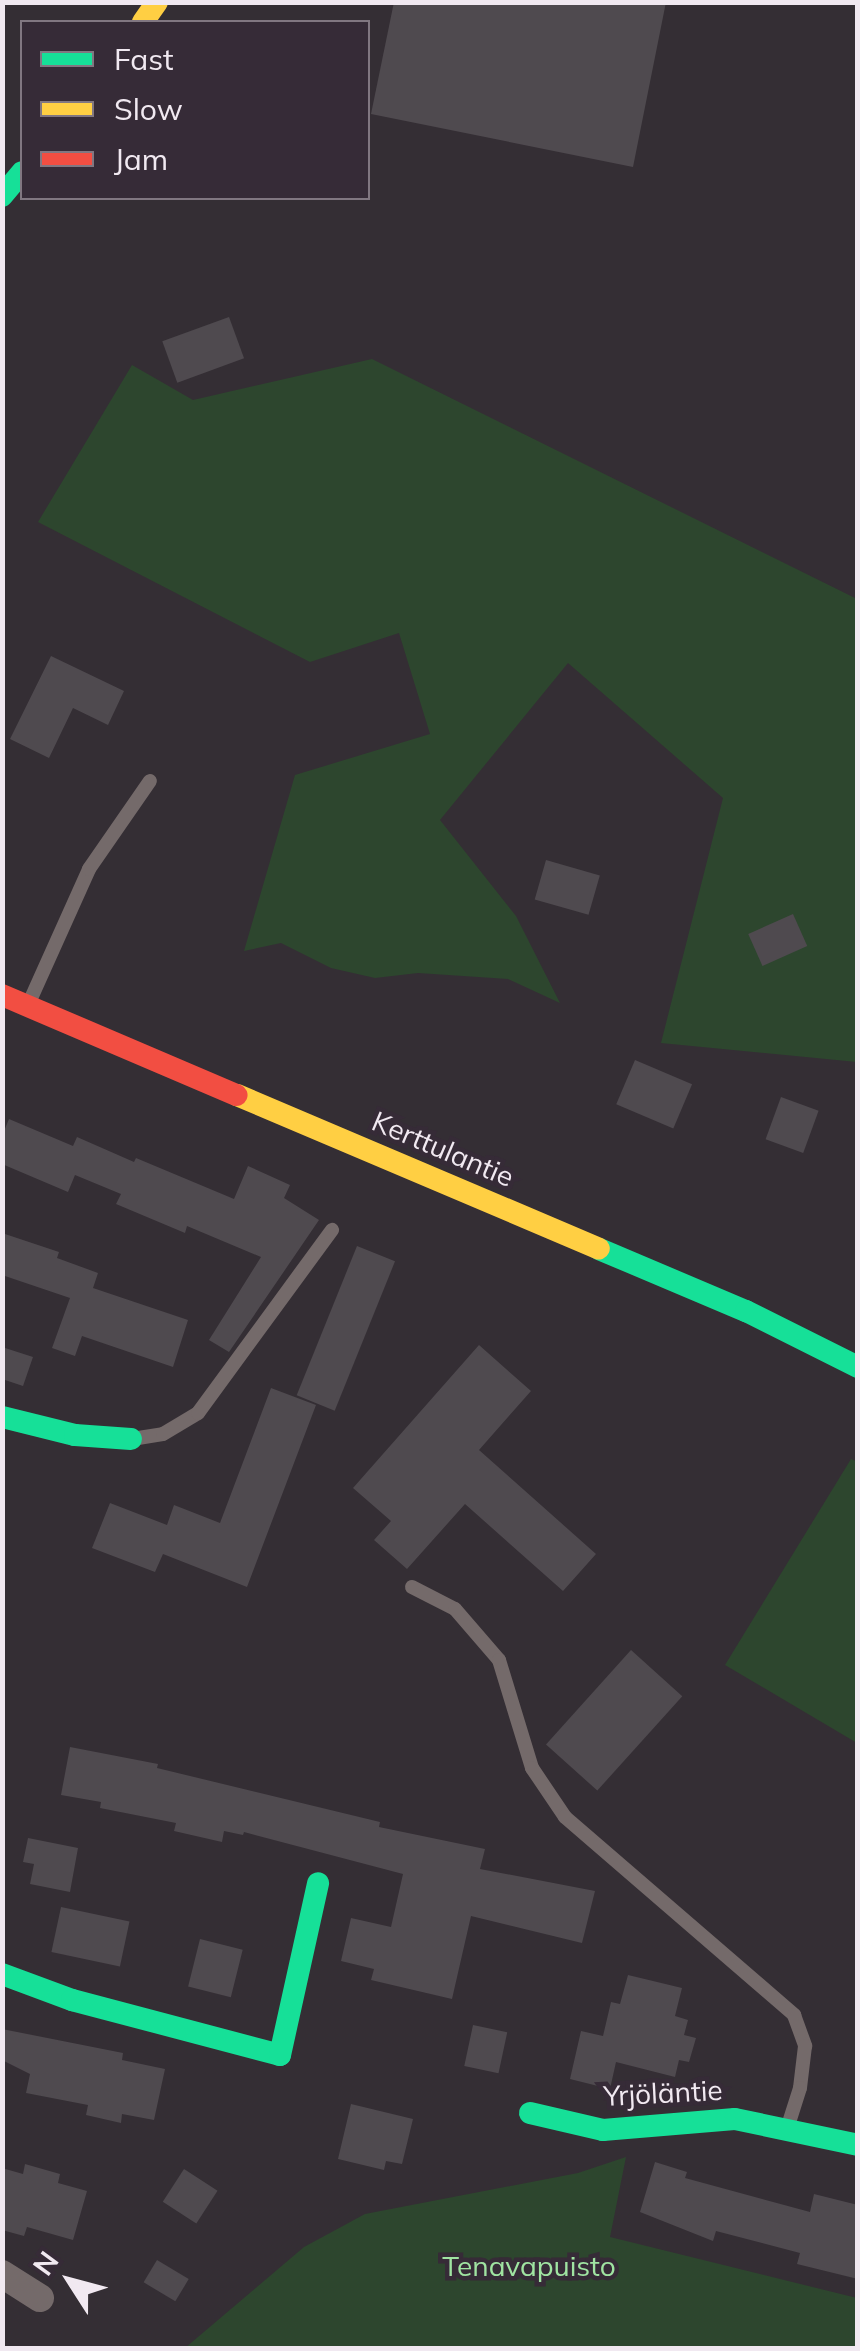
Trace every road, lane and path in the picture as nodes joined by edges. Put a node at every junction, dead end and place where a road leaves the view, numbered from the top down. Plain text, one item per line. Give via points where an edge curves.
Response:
1 (20, 174) edge
2 (2, 196) edge
3 (150, 781) dead end
4 (2, 995) edge
5 (28, 1006) junction
6 (332, 1230) dead end
7 (858, 1366) edge
8 (2, 1417) edge
9 (131, 1440) joint
10 (412, 1587) dead end
11 (318, 1883) dead end
12 (2, 1974) edge
13 (530, 2113) dead end
14 (787, 2129) junction
15 (858, 2145) edge
16 (2, 2274) edge
17 (40, 2298) dead end

1 - 2 street
3 - 5 lane via 89,870
4 - 5 street, Kerttulantie
5 - 7 street, Kerttulantie via 746,1311
6 - 9 lane via 198,1413 163,1434
8 - 9 street
10 - 14 lane via 455,1609 499,1660 532,1768 565,1817 794,2015 804,2046
11 - 12 street via 280,2055 72,2000
13 - 14 street, Yrjöläntie via 603,2130 735,2118
14 - 15 street, Yrjöläntie
16 - 17 street

